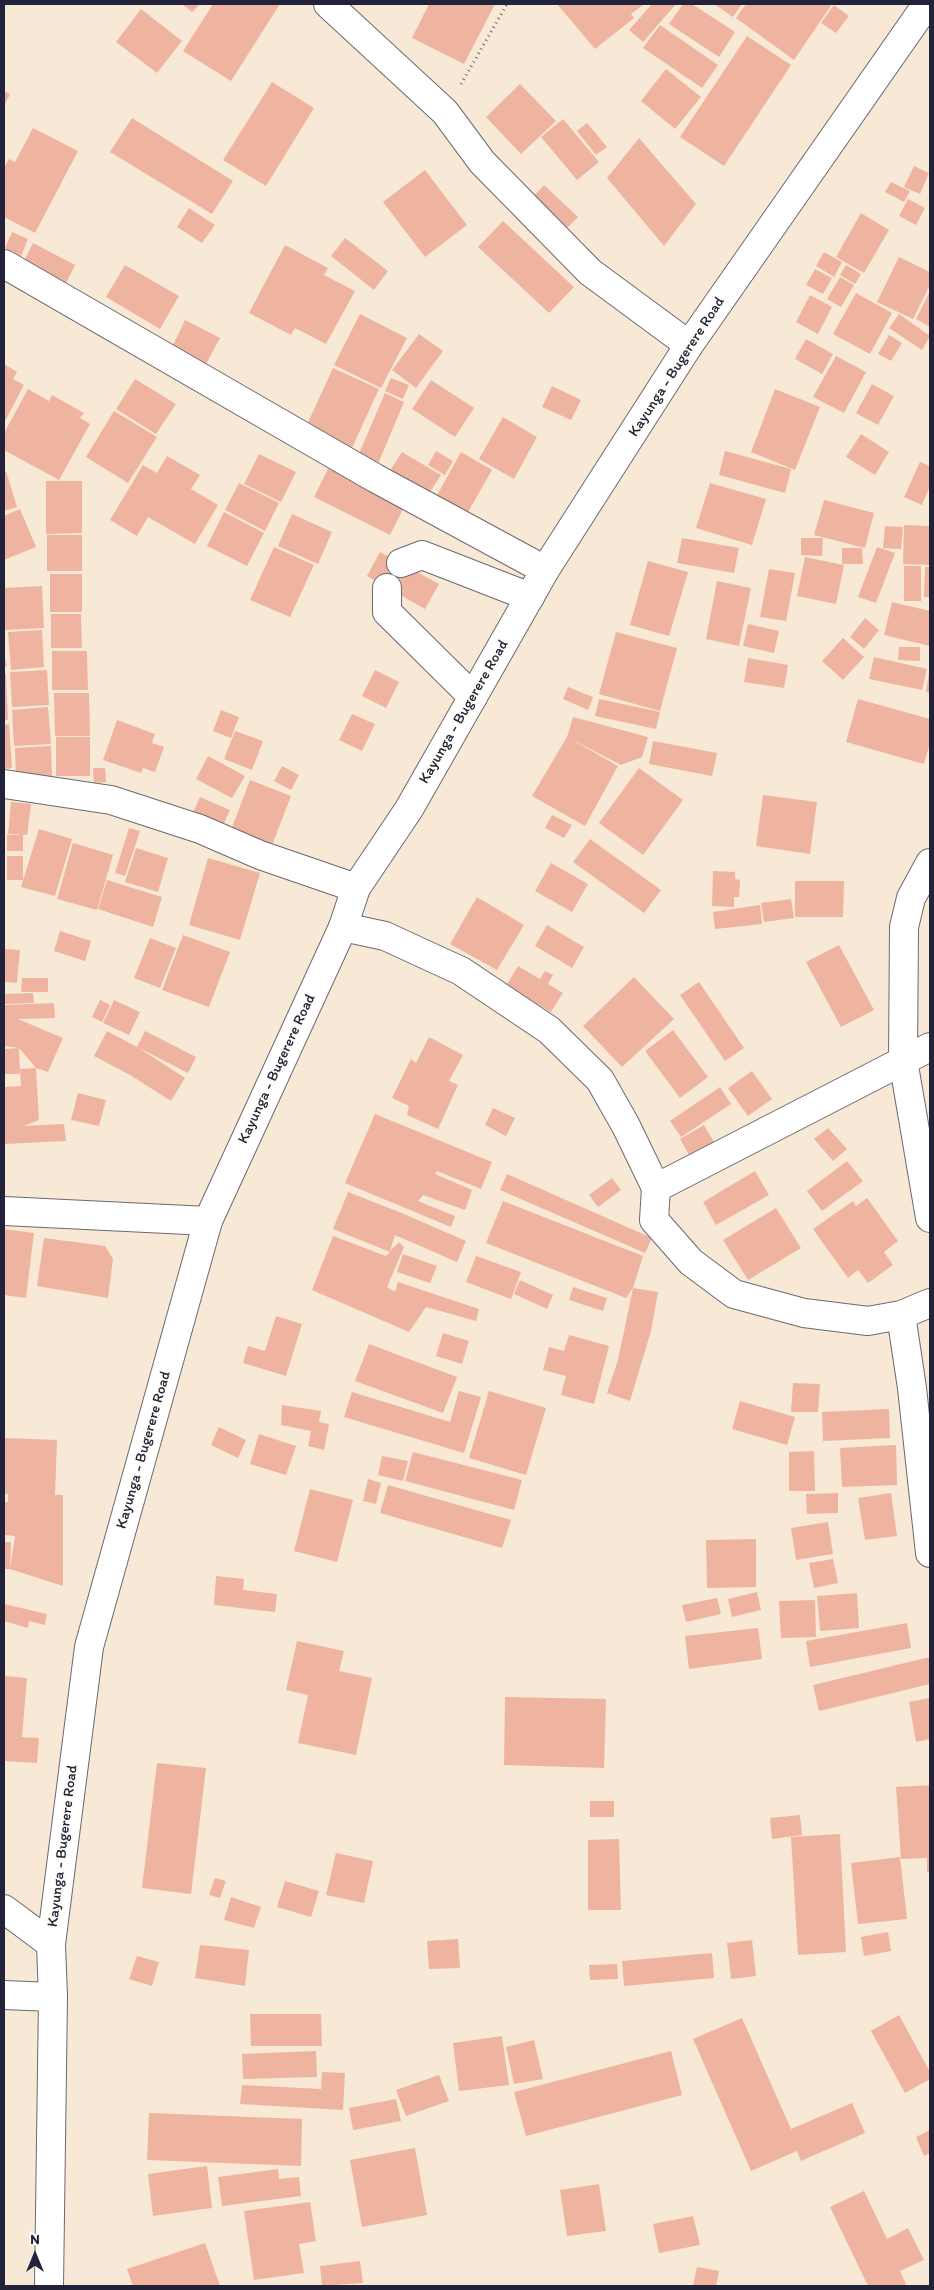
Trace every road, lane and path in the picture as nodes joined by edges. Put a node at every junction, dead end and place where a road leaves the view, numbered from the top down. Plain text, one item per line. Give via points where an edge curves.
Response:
1 (328, 4) edge
2 (506, 4) edge
3 (927, 6) edge
4 (445, 112) junction
5 (4, 264) edge
6 (689, 345) junction
7 (401, 563) dead end
8 (546, 570) junction
9 (387, 588) dead end
10 (530, 597) junction
11 (473, 697) junction
12 (4, 784) edge
13 (930, 863) edge
14 (356, 888) junction
15 (342, 927) junction
16 (930, 1047) edge
17 (903, 1060) junction
18 (656, 1188) junction
19 (4, 1211) edge
20 (930, 1218) edge
21 (208, 1222) junction
22 (930, 1303) edge
23 (901, 1315) junction
24 (930, 1553) edge
25 (4, 1909) edge
26 (51, 1944) junction
27 (4, 1995) edge
28 (53, 1997) junction
29 (49, 2286) edge

1 - 4 street
2 - 4 path
3 - 6 street, Kayunga - Bugerere Road
4 - 6 street via 482,162 590,272
5 - 8 street via 375,478
6 - 8 street, Kayunga - Bugerere Road
7 - 10 street via 422,555
8 - 10 street, Kayunga - Bugerere Road
9 - 11 street via 387,612
10 - 11 street, Kayunga - Bugerere Road
11 - 14 street, Kayunga - Bugerere Road via 409,809
12 - 14 street via 111,800 200,828 260,855
13 - 17 street via 911,898 904,926
14 - 15 street, Kayunga - Bugerere Road
15 - 18 street via 385,936 461,972 550,1030 600,1080
15 - 21 street, Kayunga - Bugerere Road
16 - 17 street
17 - 18 street
17 - 20 street
18 - 23 street via 654,1220 690,1262 734,1294 804,1313 859,1320
19 - 21 street
21 - 26 street, Kayunga - Bugerere Road via 89,1647
22 - 23 street
23 - 24 street
25 - 26 street
26 - 28 street, Kayunga - Bugerere Road
27 - 28 street
28 - 29 street, Kayunga - Bugerere Road

